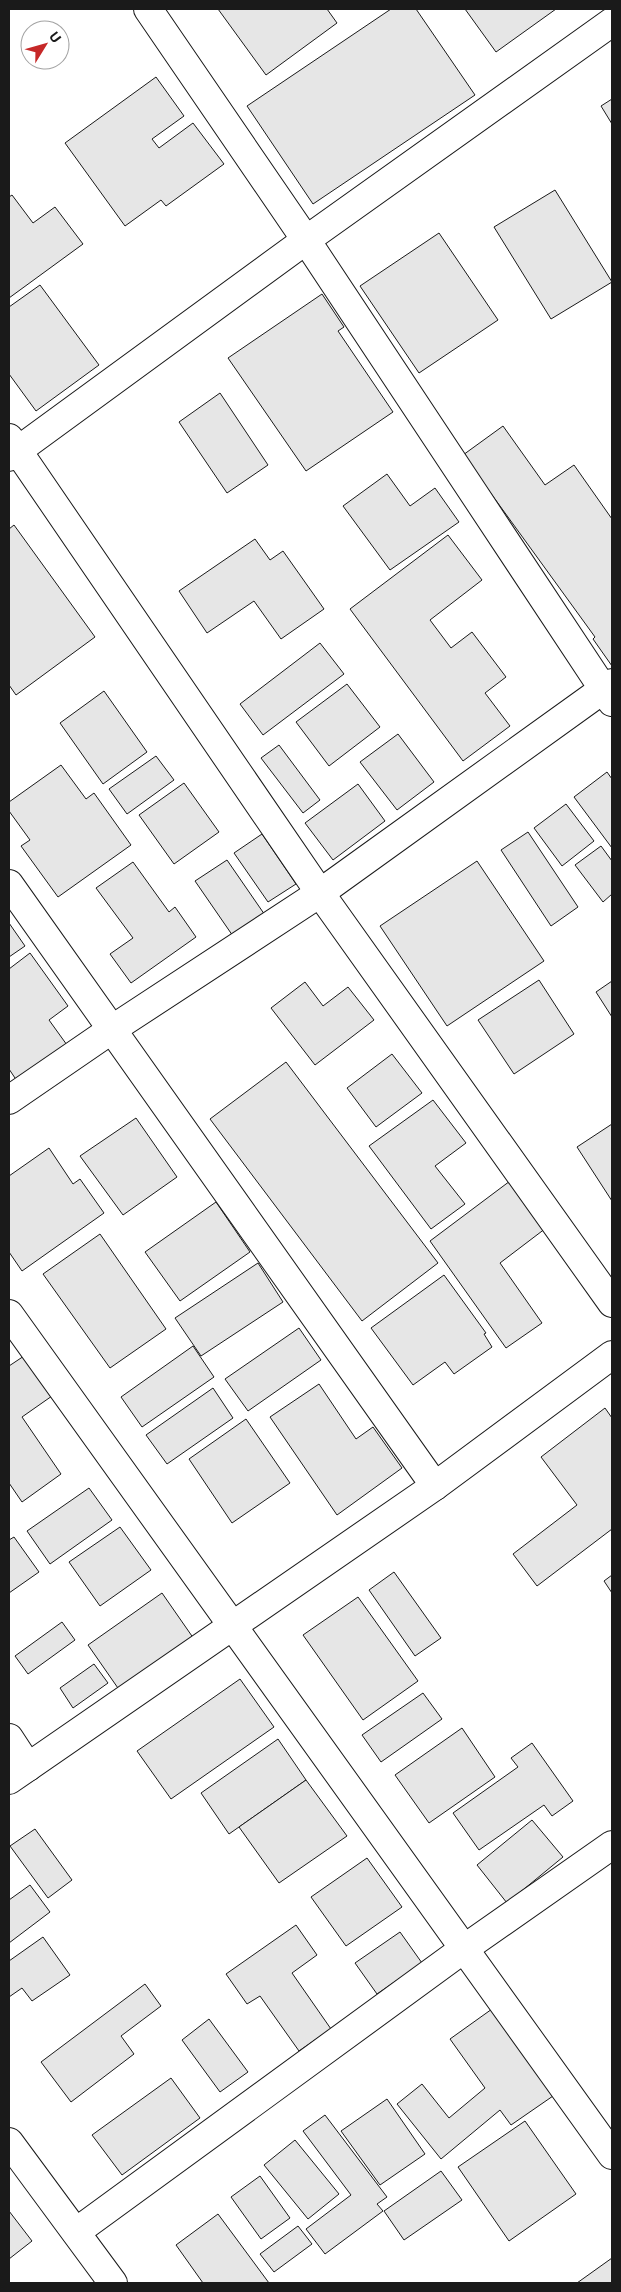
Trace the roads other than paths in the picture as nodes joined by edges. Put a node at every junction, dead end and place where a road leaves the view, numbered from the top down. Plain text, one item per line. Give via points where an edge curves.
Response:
1 (148, 9) edge
2 (612, 22) edge
3 (306, 240) junction
4 (12, 448) edge
5 (609, 692) edge
6 (9, 884) edge
7 (320, 893) junction
8 (111, 1030) junction
9 (9, 1100) edge
10 (612, 1302) edge
11 (9, 1314) edge
12 (612, 1355) edge
13 (435, 1486) junction
14 (232, 1626) junction
15 (9, 1738) edge
16 (18, 1773) edge
17 (612, 1845) edge
18 (465, 1948) junction
19 (9, 2142) edge
20 (612, 2155) edge
21 (76, 2232) junction
22 (113, 2283) edge

1 - 3 street
2 - 3 street
3 - 4 street
3 - 5 street
4 - 7 street
5 - 7 street
6 - 8 street
7 - 8 street
7 - 10 street
8 - 9 street
8 - 13 street
11 - 14 street
12 - 13 street
13 - 14 street
14 - 16 street
14 - 18 street
15 - 16 street
17 - 18 street
18 - 20 street
18 - 21 street
19 - 21 street
21 - 22 street

